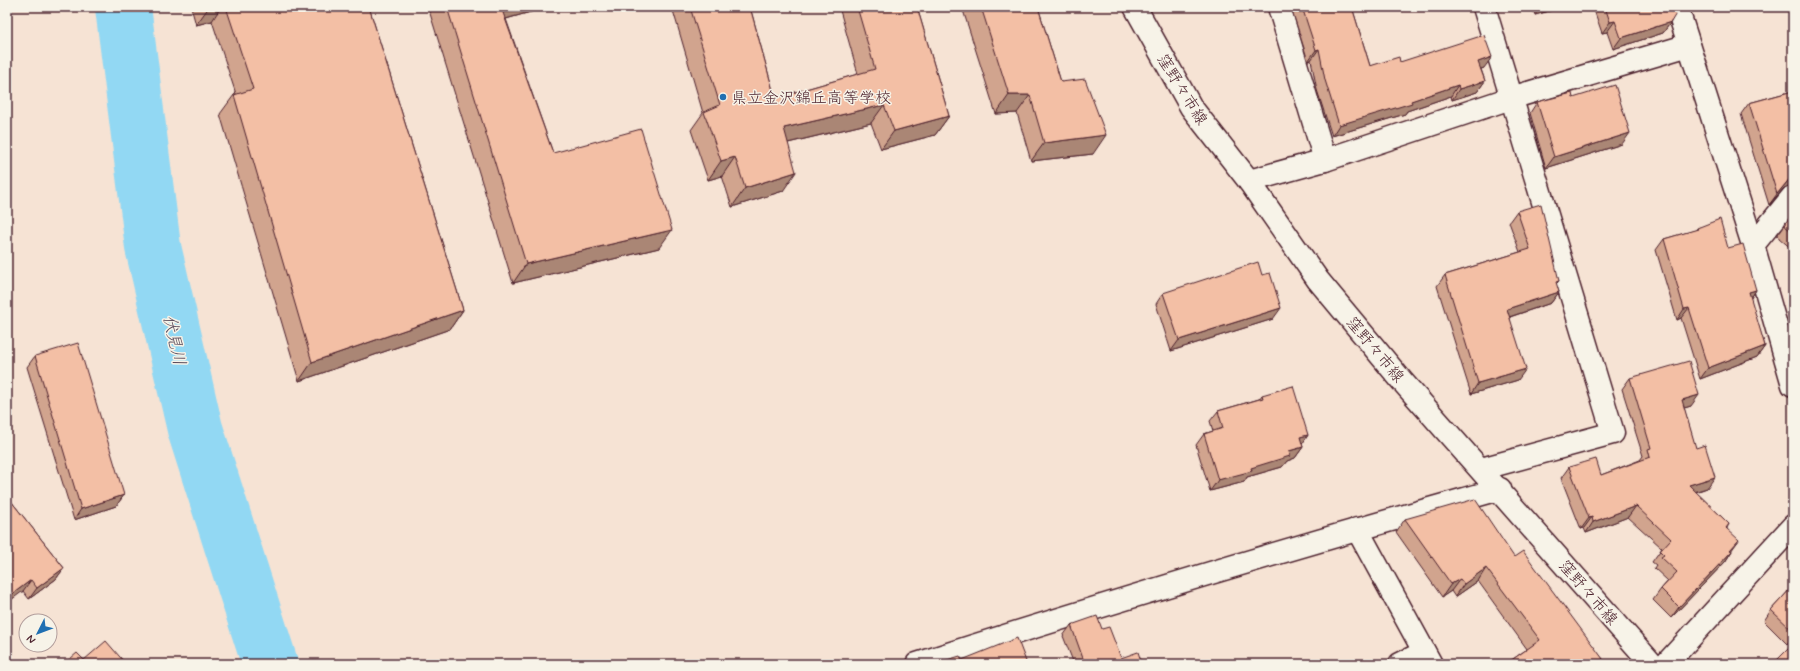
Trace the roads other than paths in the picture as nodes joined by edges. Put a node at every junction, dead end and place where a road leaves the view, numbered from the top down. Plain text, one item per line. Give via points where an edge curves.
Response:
1 (1135, 7) edge
2 (1278, 7) edge
3 (1484, 7) edge
4 (1679, 8) edge
5 (1689, 45) junction
6 (1512, 98) junction
7 (1325, 160) junction
8 (1249, 181) junction
9 (1793, 196) edge
10 (1753, 245) junction
11 (1793, 385) edge
12 (1482, 469) junction
13 (1500, 490) junction
14 (1793, 526) edge
15 (1357, 529) junction
16 (1428, 658) edge
17 (917, 664) edge
18 (1400, 664) edge
19 (1652, 664) edge
20 (1666, 664) edge

1 - 8 street, 窪野々市線 via 1191,107
2 - 7 street
3 - 6 street
4 - 5 street
5 - 6 street
5 - 10 street
6 - 7 street
6 - 12 street via 1613,433
7 - 8 street
8 - 12 street, 窪野々市線 via 1318,280 1402,381
9 - 10 street
10 - 11 street
12 - 13 street, 窪野々市線
13 - 15 street
13 - 19 street, 窪野々市線
14 - 20 street
15 - 16 street
15 - 17 street
16 - 18 street

